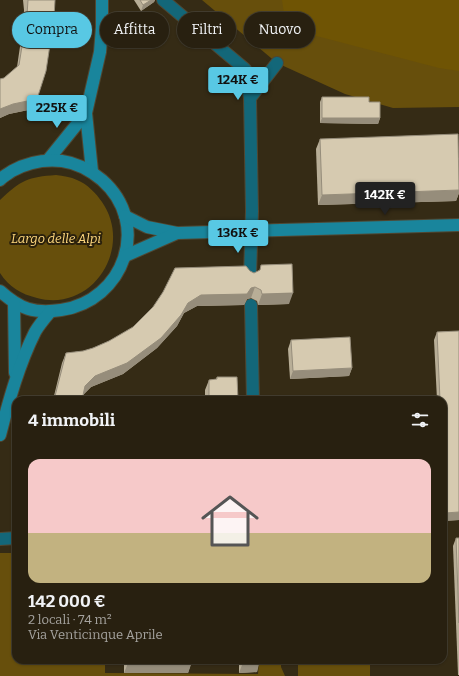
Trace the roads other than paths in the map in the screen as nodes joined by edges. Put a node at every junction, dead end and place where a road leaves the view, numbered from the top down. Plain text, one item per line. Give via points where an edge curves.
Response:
1 (102, 0) edge
2 (163, 0) edge
3 (277, 63) dead end
4 (250, 98) junction
5 (86, 112) junction
6 (48, 160) junction
7 (92, 171) junction
8 (0, 180) edge
9 (124, 216) junction
10 (459, 226) edge
11 (250, 231) junction
12 (177, 233) junction
13 (125, 256) junction
14 (250, 276) edge
15 (0, 291) edge
16 (14, 303) junction
17 (251, 305) dead end
18 (50, 312) junction
19 (16, 378) junction
20 (253, 396) edge
21 (0, 435) edge
22 (12, 538) edge
23 (0, 539) edge

1 - 5 street via 100,52
2 - 4 street via 244,69
3 - 4 street
4 - 11 street
5 - 6 street
5 - 7 street
6 - 7 street via 70,162
6 - 8 street via 23,165
7 - 9 street via 111,188 123,209
9 - 12 street via 147,227
9 - 13 street via 128,234
10 - 11 street
11 - 12 street
11 - 14 street
12 - 13 street
13 - 18 street via 113,280 96,298 74,308
15 - 16 street
16 - 18 street via 25,309
16 - 19 street
17 - 20 street
18 - 19 street via 36,330
19 - 21 street
22 - 23 street

